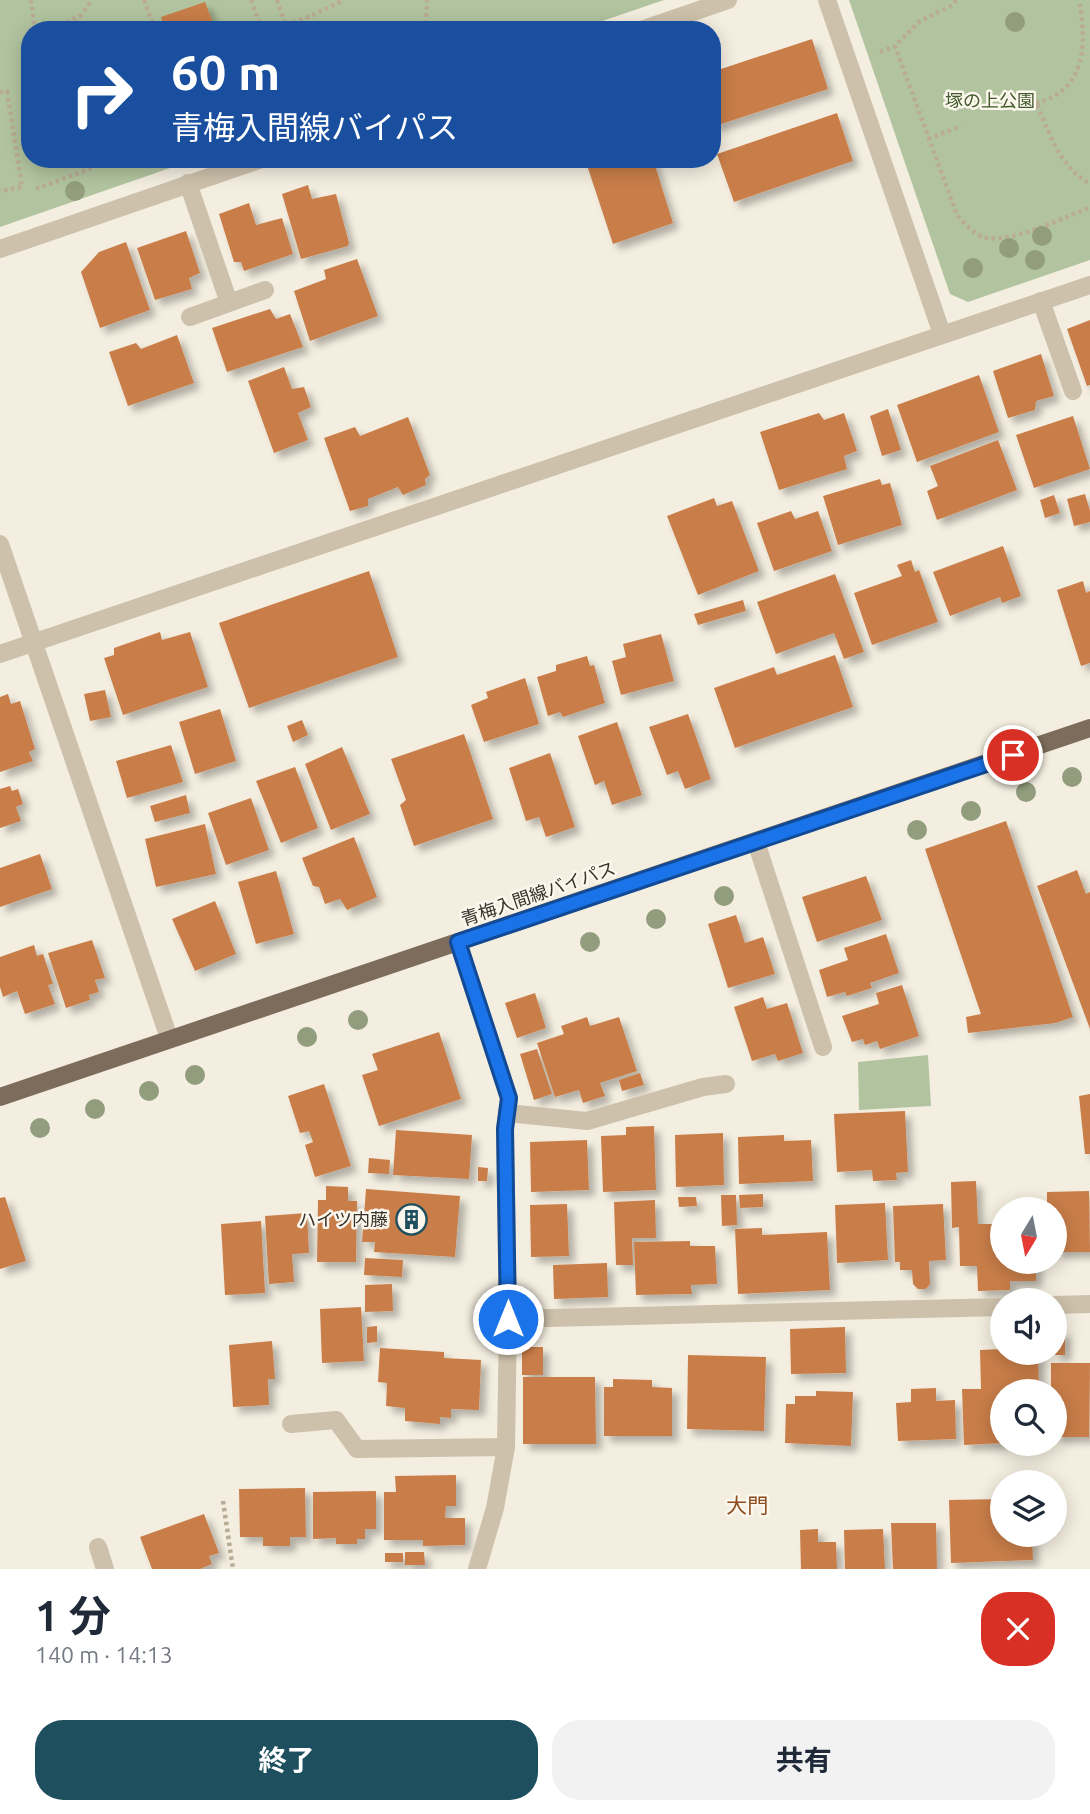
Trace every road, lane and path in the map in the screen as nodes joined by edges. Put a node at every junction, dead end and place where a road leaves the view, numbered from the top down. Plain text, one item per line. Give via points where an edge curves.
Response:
1 (31, 0) edge
2 (92, 0) edge
3 (144, 0) edge
4 (251, 0) edge
5 (277, 0) edge
6 (344, 0) edge
7 (427, 0) edge
8 (728, 0) edge
9 (827, 0) edge
10 (956, 0) edge
11 (1079, 0) edge
12 (81, 15) junction
13 (34, 21) edge
14 (69, 21) edge
15 (79, 21) edge
16 (152, 21) edge
17 (259, 21) edge
18 (284, 21) edge
19 (300, 21) edge
20 (426, 21) edge
21 (667, 21) edge
22 (0, 92) edge
23 (1037, 105) junction
24 (1016, 106) dead end
25 (961, 126) dead end
26 (928, 139) junction
27 (87, 168) edge
28 (234, 168) edge
29 (188, 183) junction
30 (1090, 184) edge
31 (36, 188) dead end
32 (0, 191) edge
33 (1090, 208) edge
34 (0, 249) edge
35 (1090, 285) edge
36 (265, 290) dead end
37 (1041, 301) junction
38 (229, 303) junction
39 (190, 317) dead end
40 (942, 334) junction
41 (1073, 391) dead end
42 (0, 544) edge
43 (33, 643) junction
44 (0, 654) edge
45 (1090, 729) edge
46 (756, 842) junction
47 (458, 942) junction
48 (169, 1038) junction
49 (823, 1047) dead end
50 (726, 1084) dead end
51 (0, 1097) edge
52 (507, 1113) junction
53 (1090, 1304) edge
54 (1067, 1305) edge
55 (990, 1307) edge
56 (508, 1319) junction
57 (291, 1424) dead end
58 (506, 1447) junction
59 (223, 1501) dead end
60 (98, 1547) dead end
61 (106, 1569) edge
62 (233, 1569) edge
63 (477, 1569) edge

1 - 13 path
2 - 12 path
3 - 16 path
4 - 17 path
5 - 18 path
6 - 19 path
7 - 20 path
8 - 21 street
9 - 40 street
10 - 26 path via 920,21 895,46
11 - 23 path via 1087,23 1087,48 1080,72 1063,92
12 - 14 path
12 - 15 path
22 - 32 path via 7,91 22,187
23 - 24 path
23 - 30 path via 1061,158
25 - 26 path
26 - 33 path via 957,215 983,237 1030,231
27 - 31 path
28 - 29 street
29 - 34 street
29 - 38 street
35 - 37 street
36 - 38 street
37 - 40 street
37 - 41 street
38 - 39 street
40 - 43 street
42 - 43 street
43 - 44 street
43 - 48 street
45 - 46 main road, 青梅入間線バイパス
46 - 47 main road, 青梅入間線バイパス
46 - 49 street
47 - 48 main road, 青梅入間線バイパス
47 - 52 street via 509,1098
48 - 51 main road, 青梅入間線バイパス
50 - 52 street via 587,1121
52 - 56 street
53 - 54 street
55 - 56 street
56 - 58 street
57 - 58 street via 336,1420 357,1449
58 - 63 street
59 - 62 path
60 - 61 street

